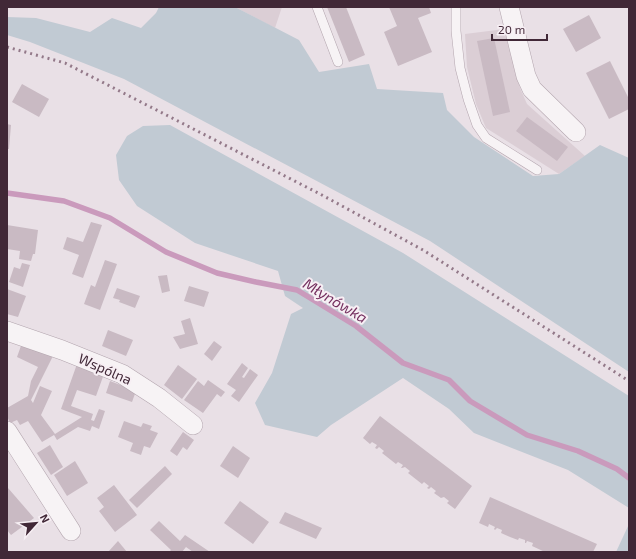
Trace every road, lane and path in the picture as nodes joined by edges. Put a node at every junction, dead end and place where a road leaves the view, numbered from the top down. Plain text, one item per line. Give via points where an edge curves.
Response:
1 (317, 7) edge
2 (456, 7) edge
3 (509, 7) edge
4 (338, 62) dead end
5 (576, 132) dead end
6 (537, 170) dead end
7 (7, 332) edge
8 (193, 425) dead end
9 (7, 430) edge
10 (71, 531) dead end

1 - 4 lane
2 - 6 lane via 460,68 477,125 486,138
3 - 5 street via 526,76 532,89
7 - 8 street, Wspólna via 122,374 159,398
9 - 10 street

